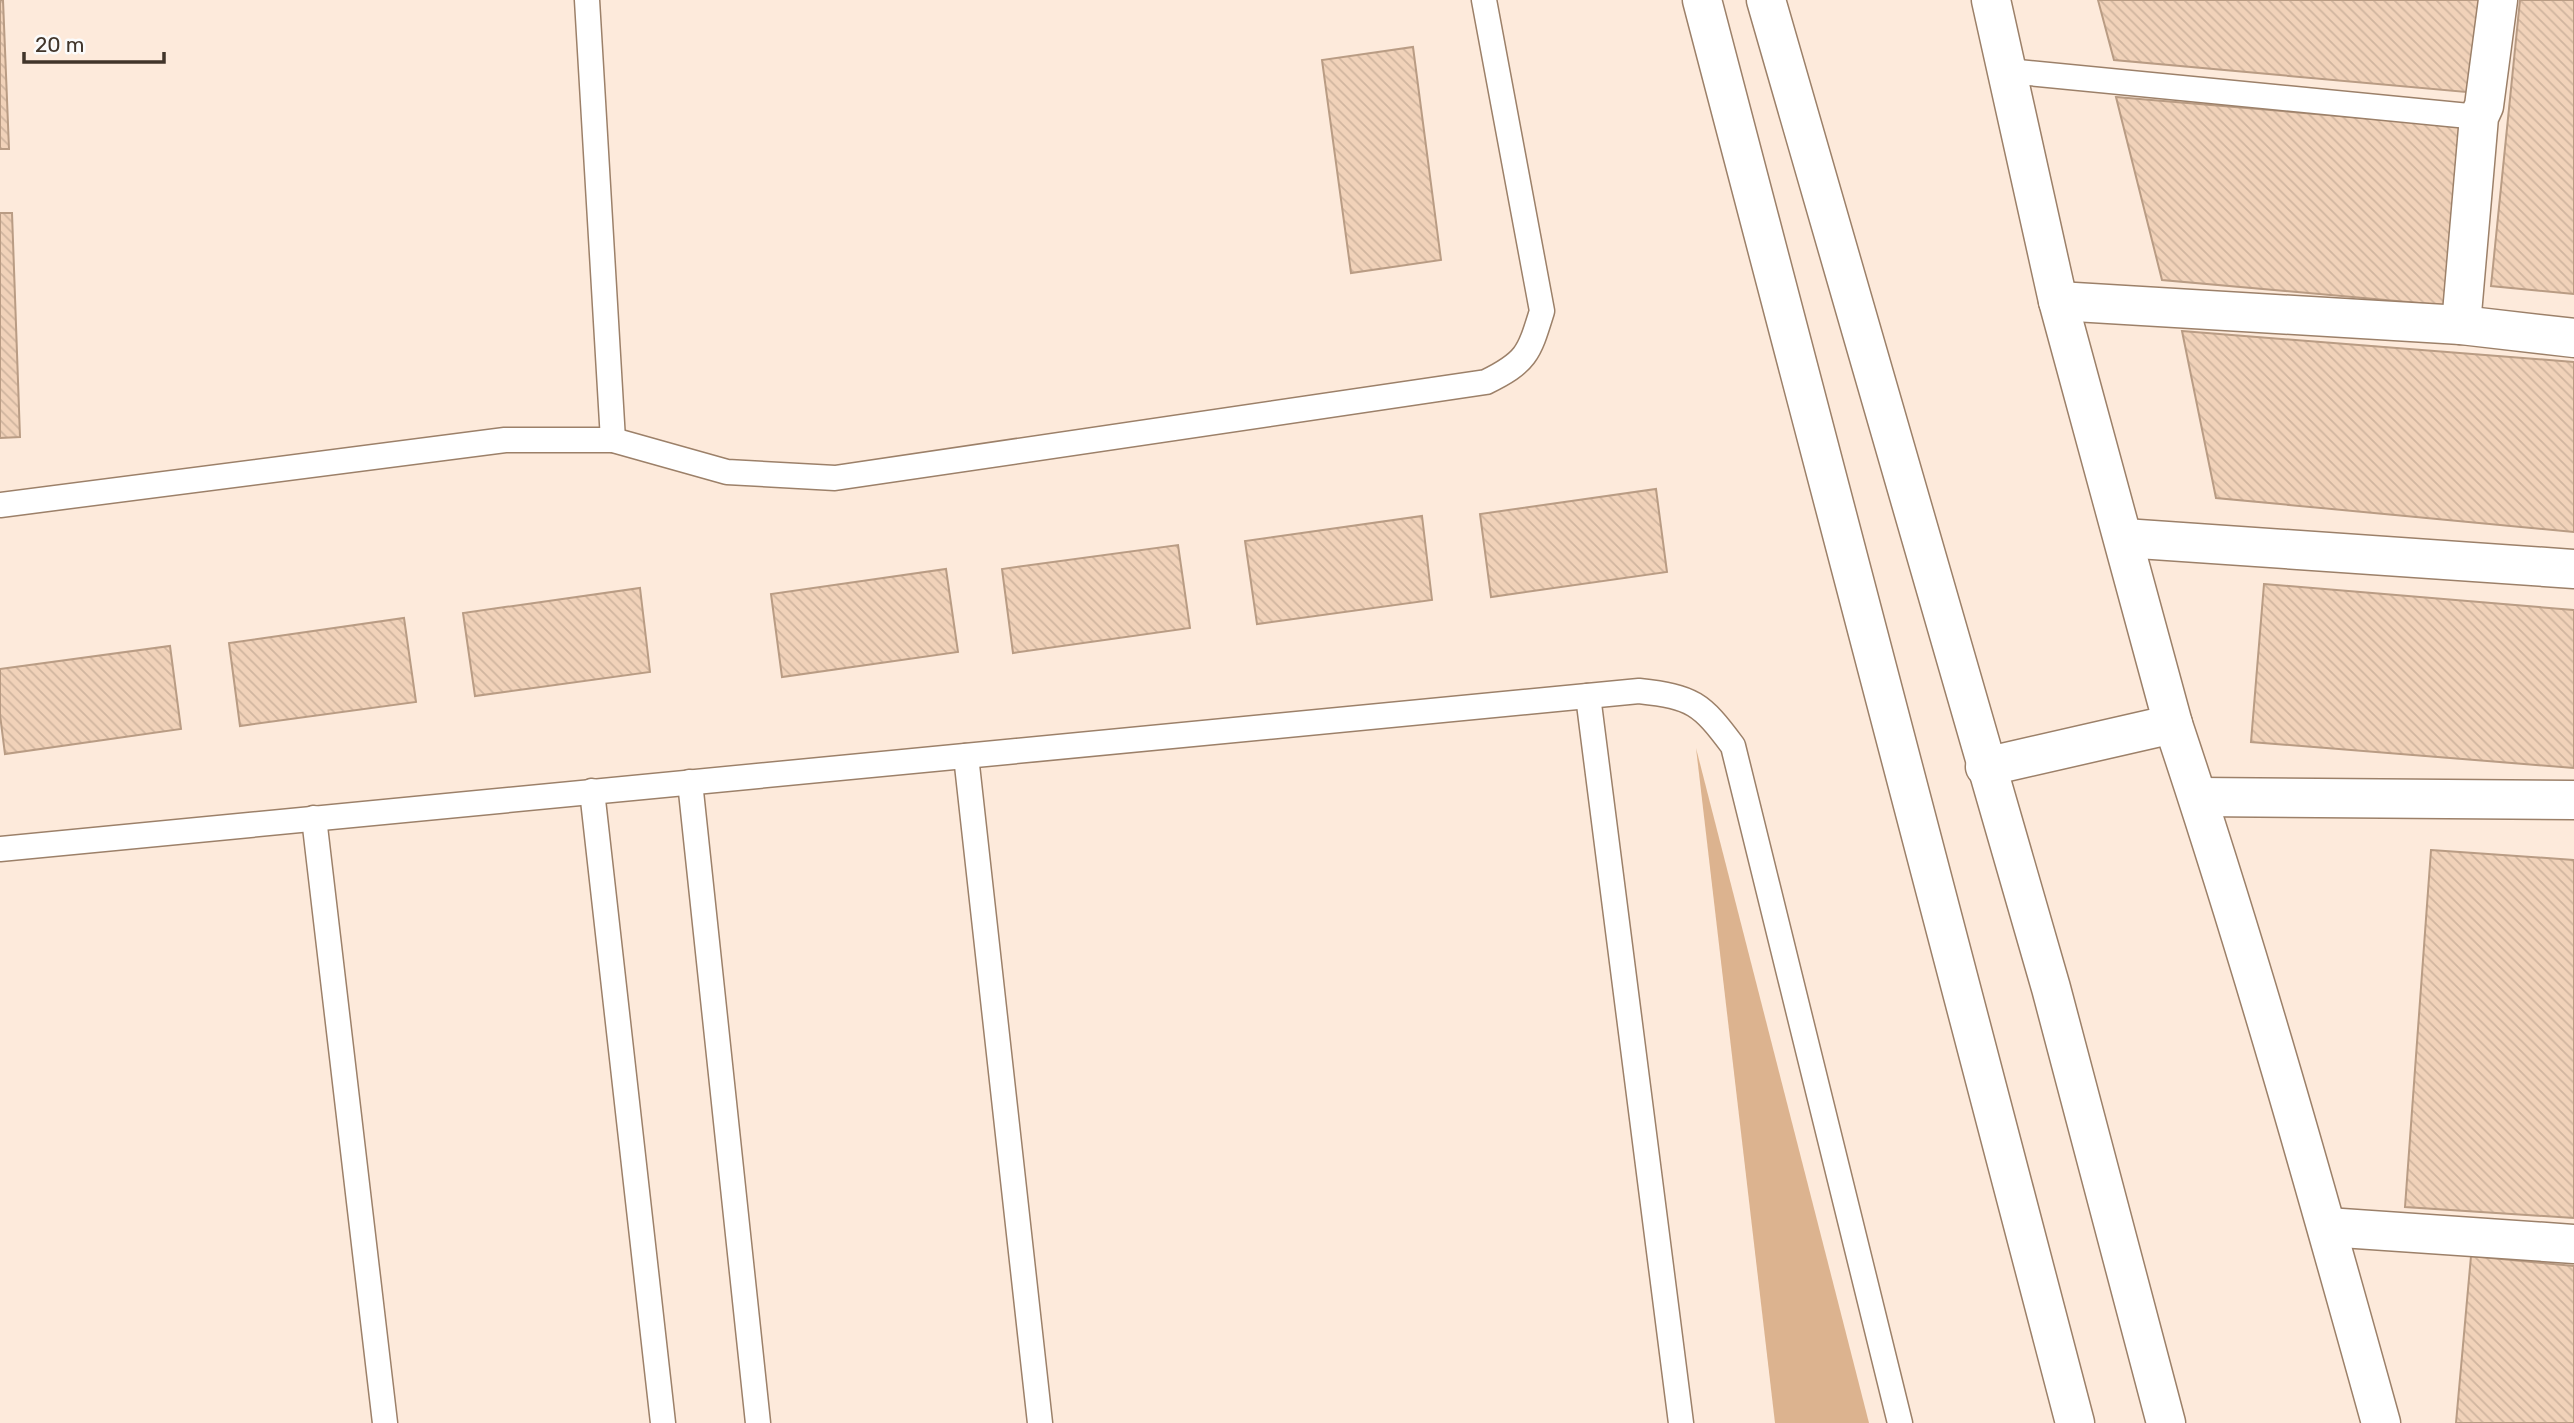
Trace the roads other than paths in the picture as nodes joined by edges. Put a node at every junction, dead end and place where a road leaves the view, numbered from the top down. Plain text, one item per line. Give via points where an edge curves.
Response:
1 (587, 0) edge
2 (1484, 0) edge
3 (1702, 0) edge
4 (1766, 0) edge
5 (1991, 0) edge
6 (2498, 0) edge
7 (2008, 71) junction
8 (2479, 117) junction
9 (2058, 301) junction
10 (2461, 325) junction
11 (2574, 338) edge
12 (613, 440) junction
13 (0, 505) edge
14 (2124, 538) junction
15 (2574, 569) edge
16 (1588, 696) junction
17 (2173, 724) junction
18 (966, 756) junction
19 (1985, 767) junction
20 (690, 782) junction
21 (592, 791) junction
22 (2198, 797) junction
23 (2574, 800) edge
24 (314, 818) junction
25 (0, 849) edge
26 (2327, 1227) junction
27 (2574, 1244) edge
28 (384, 1423) edge
29 (663, 1423) edge
30 (758, 1423) edge
31 (1040, 1423) edge
32 (1681, 1423) edge
33 (1900, 1423) edge
34 (2075, 1423) edge
35 (2166, 1423) edge
36 (2381, 1423) edge

1 - 12 lane
2 - 12 lane via 1542,311 1531,346 1513,369 1486,382 835,478 727,472
3 - 34 main road
4 - 19 main road
5 - 7 main road
6 - 8 main road
7 - 8 lane
7 - 9 main road
8 - 10 main road
9 - 10 main road
9 - 14 main road
10 - 11 main road
12 - 13 lane via 505,440
14 - 15 main road
14 - 17 main road
16 - 18 lane
16 - 32 lane
16 - 33 lane via 1639,691 1675,695 1708,712 1733,746
17 - 19 main road
17 - 22 main road
18 - 20 lane
18 - 31 lane
19 - 35 main road via 2051,988
20 - 21 lane
20 - 30 lane
21 - 24 lane
21 - 29 lane
22 - 23 main road
22 - 26 main road
24 - 25 lane
24 - 28 lane
26 - 27 main road
26 - 36 main road

